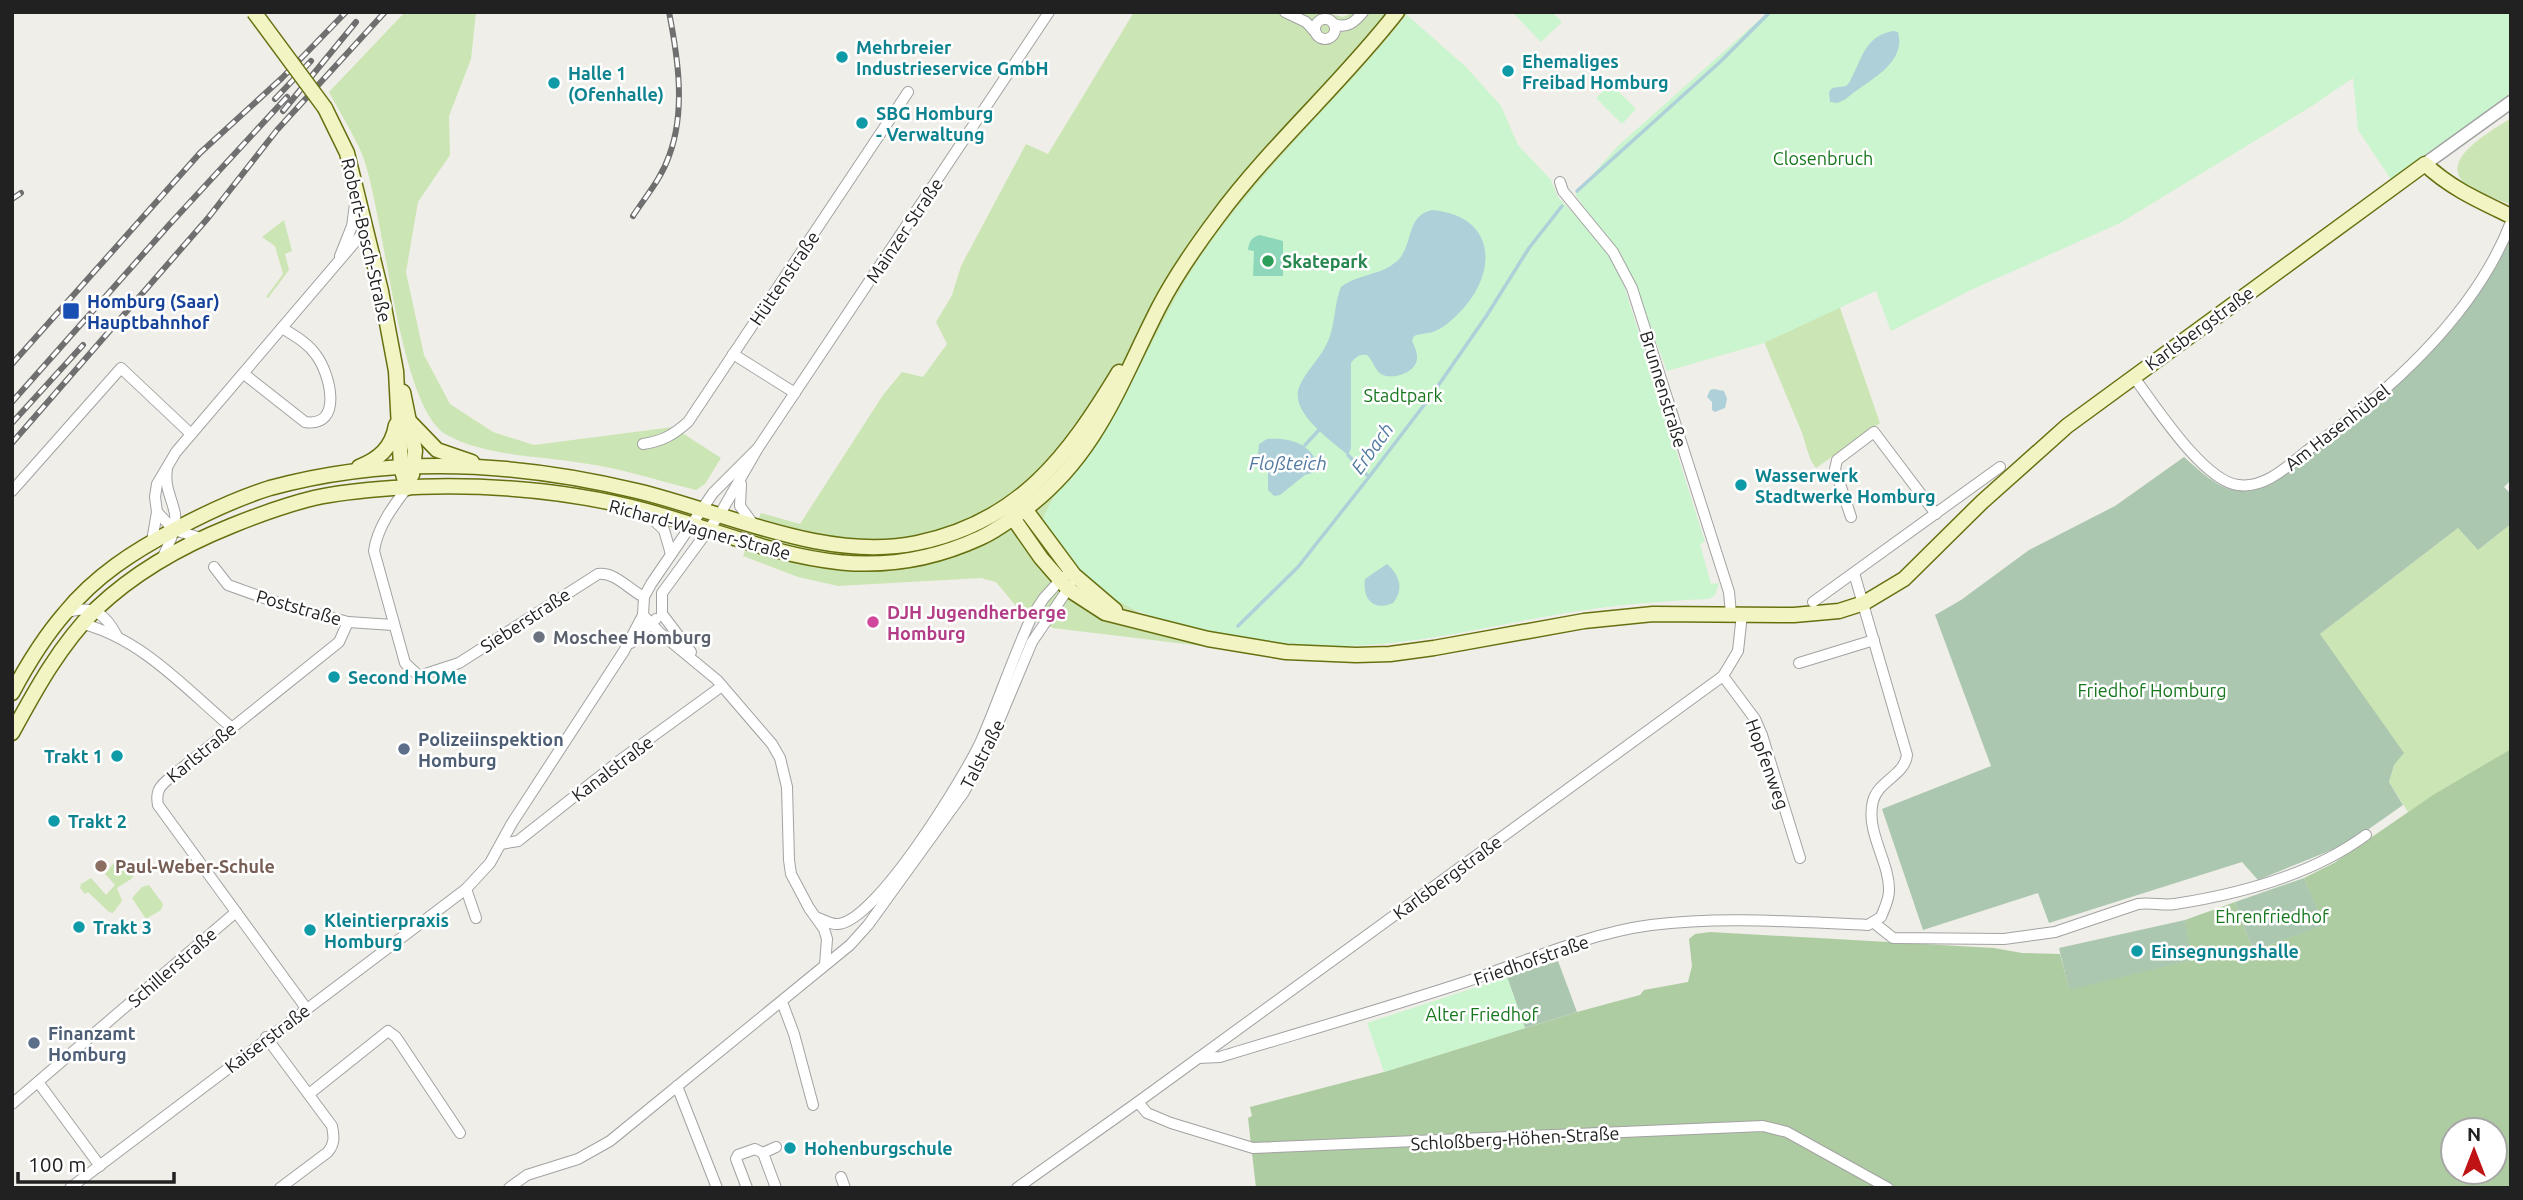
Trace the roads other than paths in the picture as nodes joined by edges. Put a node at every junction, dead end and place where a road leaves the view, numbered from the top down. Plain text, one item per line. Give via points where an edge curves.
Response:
1 (254, 12) edge
2 (1049, 12) edge
3 (1285, 12) edge
4 (1299, 12) edge
5 (1363, 12) edge
6 (1398, 12) edge
7 (1329, 21) junction
8 (1316, 34) junction
9 (908, 92) dead end
10 (2511, 102) edge
11 (2425, 164) junction
12 (1560, 182) dead end
13 (357, 189) junction
14 (2511, 216) edge
15 (2511, 222) edge
16 (367, 228) junction
17 (338, 261) junction
18 (282, 328) junction
19 (733, 354) junction
20 (396, 371) junction
21 (244, 374) junction
22 (2133, 376) junction
23 (795, 393) junction
24 (397, 402) junction
25 (411, 422) junction
26 (191, 434) junction
27 (643, 444) dead end
28 (758, 448) junction
29 (168, 465) junction
30 (408, 466) junction
31 (491, 467) junction
32 (2000, 467) dead end
33 (345, 473) junction
34 (743, 477) junction
35 (407, 488) junction
36 (1970, 489) junction
37 (12, 491) edge
38 (1982, 502) junction
39 (171, 503) junction
40 (703, 508) junction
41 (644, 510) junction
42 (1017, 510) junction
43 (157, 512) junction
44 (720, 514) junction
45 (1936, 514) junction
46 (200, 516) junction
47 (1851, 517) dead end
48 (753, 524) junction
49 (690, 525) junction
50 (174, 530) junction
51 (708, 531) junction
52 (201, 538) junction
53 (152, 541) junction
54 (1042, 551) junction
55 (671, 554) junction
56 (162, 559) junction
57 (214, 567) dead end
58 (1854, 573) junction
59 (1067, 581) junction
60 (644, 597) junction
61 (1813, 602) dead end
62 (1864, 603) junction
63 (96, 610) junction
64 (65, 613) junction
65 (662, 614) junction
66 (1737, 614) junction
67 (643, 615) junction
68 (348, 622) junction
69 (651, 623) junction
70 (83, 624) junction
71 (393, 625) junction
72 (117, 636) junction
73 (1874, 640) junction
74 (624, 651) junction
75 (697, 662) junction
76 (1799, 663) dead end
77 (1724, 676) junction
78 (722, 686) junction
79 (12, 693) edge
80 (16, 714) edge
81 (231, 727) junction
82 (12, 733) edge
83 (2366, 835) dead end
84 (500, 844) junction
85 (1800, 858) dead end
86 (466, 888) junction
87 (236, 912) junction
88 (476, 918) dead end
89 (818, 918) junction
90 (1873, 922) junction
91 (824, 965) junction
92 (782, 1002) junction
93 (306, 1008) junction
94 (266, 1037) junction
95 (1198, 1058) junction
96 (38, 1082) junction
97 (677, 1086) junction
98 (309, 1094) junction
99 (1138, 1102) junction
100 (12, 1104) edge
101 (813, 1105) dead end
102 (460, 1133) dead end
103 (776, 1147) dead end
104 (763, 1153) junction
105 (100, 1166) junction
106 (841, 1177) dead end
107 (70, 1188) edge
108 (280, 1188) edge
109 (509, 1188) edge
110 (717, 1188) edge
111 (747, 1188) edge
112 (776, 1188) edge
113 (845, 1188) edge
114 (1017, 1188) edge
115 (1888, 1188) edge

1 - 13 main road, Robert-Bosch-Straße, bridge via 325,108 347,153
2 - 23 street, Mainzer Straße
3 - 8 street via 1306,22
4 - 7 street
5 - 7 street via 1349,25
6 - 42 main road via 1240,189 1199,244 1074,443
7 - 8 street via 1316,24
7 - 8 street via 1335,32 1330,38
9 - 19 street, Hüttenstraße
10 - 11 street
11 - 14 main road via 2458,189
11 - 22 main road, Karlsbergstraße
12 - 66 street, Brunnenstraße via 1613,252 1632,288
13 - 16 main road, Robert-Bosch-Straße
13 - 17 street via 350,234
15 - 22 street, Am Hasenhübel via 2482,276 2420,357 2334,432 2271,478 2250,485 2222,479 2185,445
16 - 17 street
16 - 20 main road, Robert-Bosch-Straße
17 - 18 street
18 - 21 street
18 - 21 street via 307,344 321,362 331,397 325,418 305,422
19 - 23 street
19 - 27 street, Hüttenstraße via 688,422 661,442
20 - 24 main road, Robert-Bosch-Straße
20 - 25 main road, Robert-Bosch-Straße
21 - 26 street
22 - 38 main road, Karlsbergstraße via 2057,433
23 - 28 street, Mainzer Straße
24 - 30 main road, Robert-Bosch-Straße
24 - 33 main road via 394,433 386,450 372,462
25 - 30 main road, Robert-Bosch-Straße
25 - 31 main road via 438,450
26 - 29 street
26 - 37 street via 121,368
28 - 34 street, Mainzer Straße
28 - 40 street, Mainzer Straße
29 - 39 street
29 - 43 street via 155,492
30 - 31 main road, Richard-Wagner-Straße
30 - 33 main road, Richard-Wagner-Straße
30 - 35 main road, Robert-Bosch-Straße
31 - 40 main road, Richard-Wagner-Straße via 575,477
32 - 36 street
33 - 46 main road, Richard-Wagner-Straße via 268,489
34 - 44 street, Mainzer Straße
34 - 48 street, Mainzer Straße via 740,506
35 - 41 main road, Richard-Wagner-Straße via 513,487
35 - 52 main road, Richard-Wagner-Straße via 316,498
35 - 71 street via 394,503 374,551
36 - 38 street
36 - 45 street
38 - 62 main road, Karlsbergstraße via 1904,579
39 - 46 street via 183,513
39 - 50 street
40 - 44 main road, Richard-Wagner-Straße
40 - 49 street, Mainzer Straße
41 - 49 main road, Richard-Wagner-Straße
41 - 55 street via 664,530
42 - 48 main road, Richard-Wagner-Straße via 965,530 890,547 830,543
42 - 51 main road, Richard-Wagner-Straße via 982,538 936,554 884,564 826,562
42 - 54 main road
42 - 54 main road via 1043,536
43 - 50 street
43 - 53 street
44 - 48 main road, Richard-Wagner-Straße
44 - 51 street, Mainzer Straße
45 - 47 street via 1874,432 1837,460 1835,469
45 - 58 street
46 - 50 main road, Richard-Wagner-Straße
49 - 51 main road, Richard-Wagner-Straße
49 - 55 street, Mainzer Straße
50 - 52 street
50 - 53 main road, Richard-Wagner-Straße
50 - 56 street
51 - 65 street, Mainzer Straße via 662,593
52 - 56 main road, Richard-Wagner-Straße
53 - 64 main road, Richard-Wagner-Straße via 97,580
54 - 59 main road
55 - 60 street, Mainzer Straße
56 - 63 main road, Richard-Wagner-Straße
57 - 68 street, Poststraße via 221,579 243,591
58 - 61 street
58 - 62 street
59 - 66 main road via 1130,620 1236,645 1324,654 1434,649 1584,621 1664,613
59 - 89 street, Talstraße via 1032,617 980,742 938,816 875,899 853,919 839,924
59 - 91 street, Talstraße via 1032,642 964,792 868,925
60 - 67 street, Mainzer Straße
60 - 71 street, Sieberstraße via 611,575 598,574 449,667 419,676 405,663
62 - 66 main road, Karlsbergstraße via 1824,613
62 - 73 street
63 - 64 street
63 - 70 main road, Richard-Wagner-Straße
63 - 72 street
64 - 79 main road, Richard-Wagner-Straße
65 - 67 street via 651,611
65 - 69 street, Mainzer Straße
65 - 75 street
66 - 77 street, Karlsbergstraße via 1738,651
67 - 69 street
67 - 74 street, Mainzer Straße
68 - 71 street, Poststraße
68 - 81 street, Karlstraße via 339,642
69 - 74 street, Mainzer Straße
69 - 75 street
70 - 72 street
70 - 80 main road, Richard-Wagner-Straße
72 - 81 street
73 - 76 street
73 - 90 street via 1907,755 1906,763 1872,803 1871,817 1889,891 1881,917
74 - 84 street, Mainzer Straße
75 - 78 street
77 - 85 street, Hopfenweg via 1755,719
77 - 95 street, Karlsbergstraße
78 - 84 street, Kanalstraße via 518,841
78 - 89 street via 780,758 787,787 791,874
80 - 82 main road, Richard-Wagner-Straße
81 - 87 street, Karlstraße via 158,788 156,796
83 - 90 street via 2349,848 2257,885 2171,905 2138,904 2035,935 1893,939
84 - 86 street, Mainzer Straße via 490,863
86 - 88 street
86 - 93 street, Kaiserstraße
87 - 93 street, Karlstraße
87 - 96 street, Schillerstraße
89 - 91 street via 827,939
90 - 95 street, Friedhofstraße via 1681,922 1633,928 1220,1057
91 - 92 street, Talstraße
92 - 97 street, Talstraße
92 - 101 street
93 - 94 street, Kaiserstraße
94 - 98 street
94 - 105 street, Kaiserstraße
95 - 99 street, Karlsbergstraße
96 - 100 street, Schillerstraße
96 - 105 street
97 - 109 street, Talstraße via 610,1141 590,1153 527,1175
97 - 110 street
98 - 102 street via 388,1031
98 - 108 street via 332,1126 334,1145
99 - 114 street, Karlsbergstraße
99 - 115 street, Schloßberg-Höhen-Straße via 1147,1113 1171,1123 1237,1145 1261,1148 1763,1126 1787,1132
103 - 104 street
104 - 111 street via 755,1149 736,1159
104 - 112 street
105 - 107 street, Kaiserstraße
106 - 113 street

